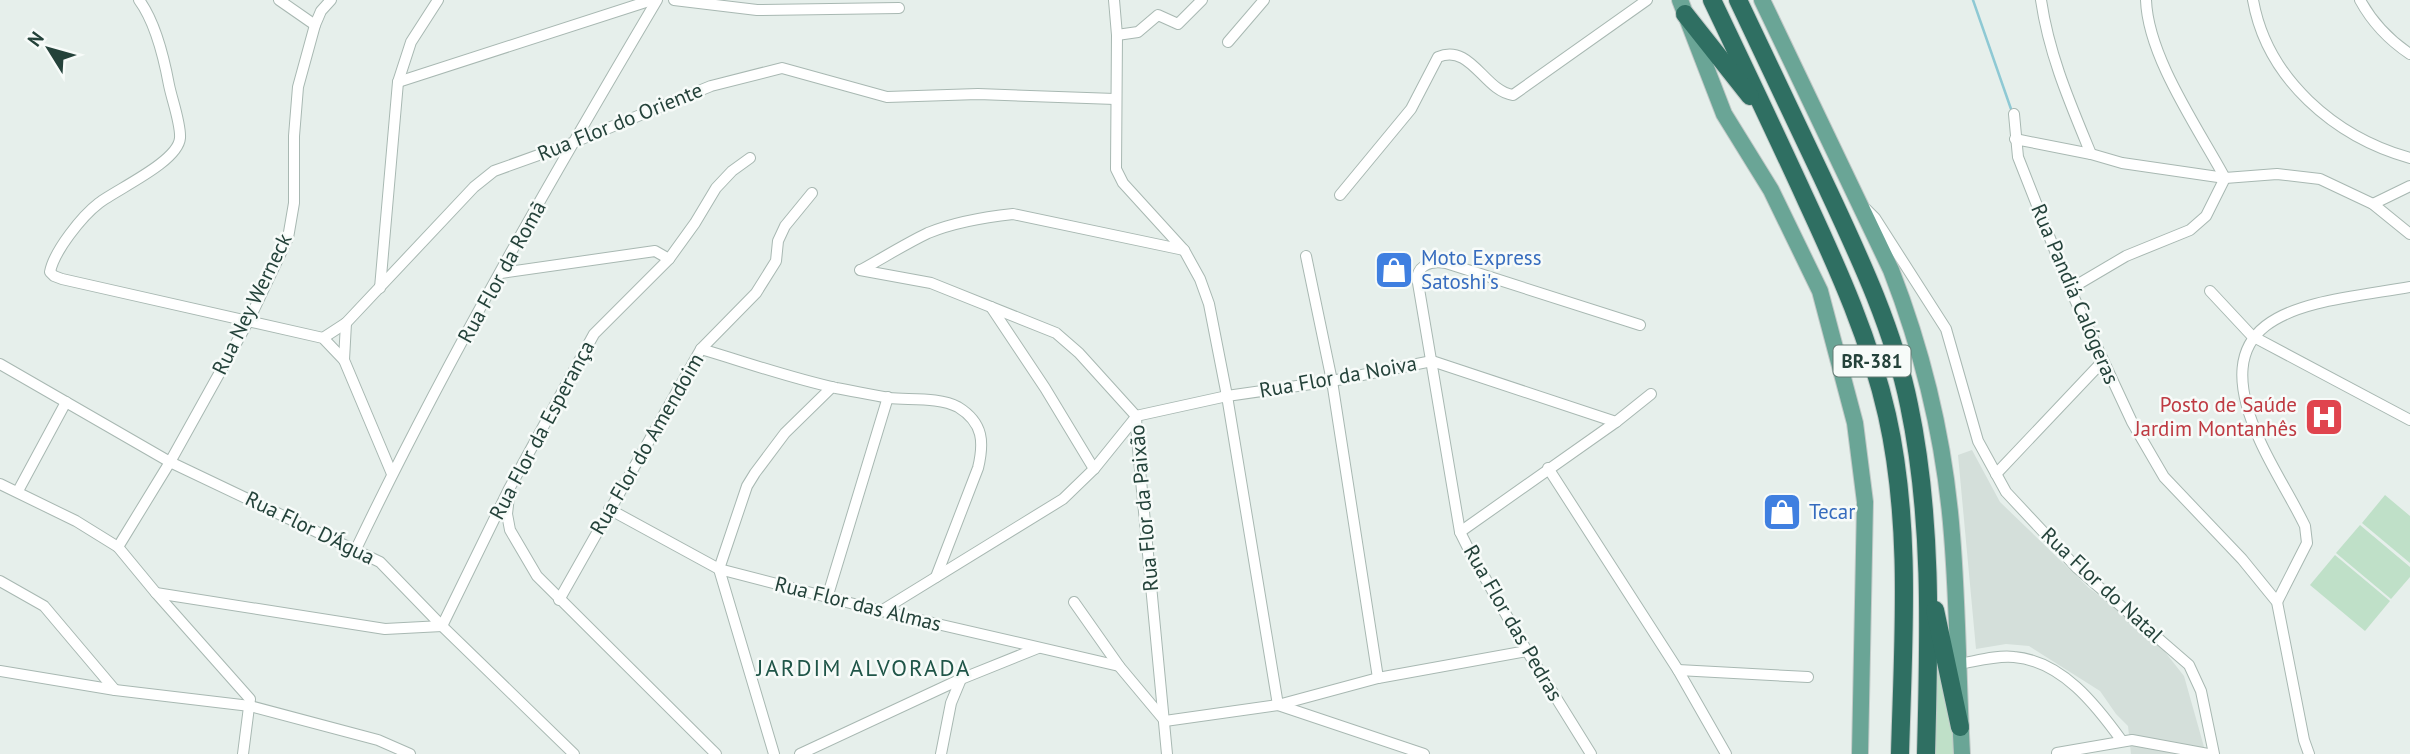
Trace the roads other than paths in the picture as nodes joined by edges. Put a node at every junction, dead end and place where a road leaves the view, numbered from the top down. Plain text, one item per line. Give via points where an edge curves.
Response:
1 (139, 0) edge
2 (279, 0) edge
3 (331, 0) edge
4 (438, 0) edge
5 (654, 0) edge
6 (674, 0) edge
7 (744, 0) edge
8 (1114, 0) edge
9 (1202, 0) edge
10 (1264, 0) edge
11 (1647, 0) edge
12 (1712, 0) edge
13 (1738, 0) edge
14 (1762, 0) edge
15 (2041, 0) edge
16 (2146, 0) edge
17 (2253, 0) edge
18 (2360, 0) edge
19 (1682, 7) edge
20 (899, 8) dead end
21 (757, 10) junction
22 (315, 26) junction
23 (1117, 35) junction
24 (1228, 41) dead end
25 (2410, 54) edge
26 (398, 82) junction
27 (1115, 99) junction
28 (2014, 114) dead end
29 (1771, 122) junction
30 (2015, 139) junction
31 (572, 143) junction
32 (2091, 154) junction
33 (750, 158) dead end
34 (2410, 158) edge
35 (2225, 177) junction
36 (2410, 186) edge
37 (812, 193) dead end
38 (1340, 195) dead end
39 (1859, 201) junction
40 (2373, 204) junction
41 (2410, 234) edge
42 (1184, 250) junction
43 (1306, 256) dead end
44 (669, 259) junction
45 (501, 273) junction
46 (2410, 287) edge
47 (380, 289) junction
48 (2070, 289) junction
49 (2210, 291) dead end
50 (990, 305) junction
51 (249, 320) junction
52 (346, 323) junction
53 (1640, 325) dead end
54 (2252, 336) junction
55 (323, 338) junction
56 (701, 349) junction
57 (344, 360) junction
58 (2103, 360) junction
59 (1432, 361) junction
60 (0, 364) edge
61 (1332, 381) junction
62 (832, 387) junction
63 (1651, 394) dead end
64 (1227, 396) junction
65 (888, 397) junction
66 (66, 401) junction
67 (1136, 416) junction
68 (2410, 420) edge
69 (1616, 422) junction
70 (170, 462) junction
71 (1549, 468) junction
72 (1094, 469) junction
73 (392, 474) junction
74 (1996, 474) junction
75 (0, 484) edge
76 (509, 489) junction
77 (18, 491) junction
78 (610, 509) junction
79 (1460, 532) junction
80 (118, 547) junction
81 (356, 549) junction
82 (719, 569) junction
83 (1927, 575) junction
84 (936, 577) junction
85 (0, 581) edge
86 (156, 593) junction
87 (827, 598) junction
88 (559, 600) junction
89 (1074, 602) dead end
90 (2277, 602) junction
91 (881, 611) junction
92 (442, 626) junction
93 (1038, 648) junction
94 (1527, 651) junction
95 (1960, 664) junction
96 (1119, 666) junction
97 (1678, 670) junction
98 (0, 671) edge
99 (1808, 677) dead end
100 (1378, 678) junction
101 (961, 679) junction
102 (115, 690) junction
103 (1278, 705) junction
104 (250, 706) junction
105 (1165, 721) junction
106 (1960, 727) junction
107 (2122, 741) junction
108 (2057, 753) edge
109 (243, 754) edge
110 (410, 754) edge
111 (574, 754) edge
112 (716, 754) edge
113 (774, 754) edge
114 (800, 754) edge
115 (941, 754) edge
116 (1167, 754) edge
117 (1424, 754) edge
118 (1591, 754) edge
119 (1726, 754) edge
120 (1860, 754) edge
121 (1900, 754) edge
122 (1926, 754) edge
123 (1962, 754) edge
124 (2208, 754) edge
125 (2214, 754) edge
126 (2309, 754) edge

1 - 51 street via 165,67 180,139 173,154 86,214 50,272 62,279
2 - 22 street
3 - 22 street, Rua Ney Werneck
4 - 26 street via 411,43
5 - 26 street
5 - 31 street, Rua Flor da Romã
6 - 21 street
7 - 21 street
8 - 23 street
9 - 23 street via 1178,24 1158,15 1138,32
10 - 24 street
11 - 38 street via 1513,96 1502,92 1463,57 1451,53 1437,57 1411,109
12 - 29 highway, BR-381
13 - 83 highway, BR-381 via 1855,246 1886,328 1909,403
14 - 39 main road
15 - 32 street via 2057,71
16 - 35 street via 2161,60
17 - 34 street via 2267,46 2297,89 2359,138
18 - 25 street via 2381,29
19 - 29 highway
19 - 120 main road via 1724,114 1771,190 1820,291 1855,423 1865,502
20 - 21 street
22 - 51 street, Rua Ney Werneck via 298,87 294,203 288,238
23 - 27 street
26 - 47 street
27 - 31 street, Rua Flor do Oriente via 978,94 887,97 782,68 711,86
27 - 42 street via 1119,176
28 - 30 street, Rua Pandiá Calógeras
29 - 121 highway, BR-381 via 1866,337 1887,416 1898,482 1904,567
30 - 32 street
30 - 48 street, Rua Pandiá Calógeras
31 - 45 street, Rua Flor da Romã
31 - 47 street, Rua Flor do Oriente via 494,171
32 - 35 street via 2122,163
33 - 44 street, Rua Flor da Esperança via 716,188
35 - 40 street via 2277,174 2320,179
35 - 48 street via 2206,216 2190,230 2126,256
36 - 40 street
37 - 56 street, Rua Flor do Amendoim via 785,226 776,261 756,293
39 - 74 street, Rua Flor do Natal via 1875,218 1946,329 1978,441
39 - 95 main road via 1907,311 1930,389 1952,533
40 - 41 street
42 - 50 street, Rua Flor da Paixão via 1013,214 947,226 860,270 931,283
42 - 64 street via 1209,304
43 - 61 street
44 - 45 street via 655,251
44 - 76 street, Rua Flor da Esperança via 594,334
45 - 73 street, Rua Flor da Romã
46 - 54 street via 2304,307
47 - 52 street, Rua Flor do Oriente
48 - 58 street, Rua Pandiá Calógeras
49 - 54 street
50 - 67 street, Rua Flor da Paixão via 1069,342
50 - 72 street
51 - 55 street
51 - 70 street, Rua Ney Werneck
52 - 55 street, Rua Flor do Oriente
52 - 57 street
53 - 59 street, Rua Flor das Pedras via 1473,270 1434,262 1417,277
54 - 68 street
54 - 90 street via 2242,371 2248,413 2308,536
55 - 57 street
56 - 62 street
56 - 78 street, Rua Flor do Amendoim
57 - 73 street
58 - 74 street
58 - 90 street, Rua Pandiá Calógeras via 2164,477
59 - 61 street, Rua Flor da Noiva
59 - 69 street, Rua Flor da Noiva
59 - 79 street, Rua Flor das Pedras
60 - 66 street, Rua Flor D'Água
61 - 64 street, Rua Flor da Noiva
61 - 100 street
62 - 65 street
62 - 82 street via 785,433 755,472
63 - 69 street
64 - 67 street, Rua Flor da Noiva
64 - 103 street
65 - 84 street via 957,406 973,421 983,441 978,468
65 - 87 street
66 - 70 street, Rua Flor D'Água
66 - 77 street
67 - 72 street
67 - 105 street, Rua Flor da Paixão
69 - 71 street
70 - 80 street, Rua Ney Werneck
70 - 81 street, Rua Flor D'Água
71 - 79 street
71 - 97 street
72 - 84 street via 1063,499
73 - 81 street, Rua Flor da Romã
74 - 125 street, Rua Flor do Natal via 2006,492 2077,568 2189,665 2201,691
75 - 77 street
76 - 88 street via 510,530 537,576
76 - 92 street, Rua Flor da Esperança
77 - 80 street
78 - 82 street, Rua Flor das Almas
78 - 88 street, Rua Flor do Amendoim
79 - 94 street, Rua Flor das Pedras
80 - 86 street
81 - 92 street, Rua Flor D'Água via 380,562
82 - 87 street, Rua Flor das Almas
82 - 113 street
83 - 106 highway
83 - 122 highway, BR-381
84 - 91 street
85 - 102 street via 44,606
86 - 92 street via 385,628
86 - 104 street via 243,690
87 - 91 street, Rua Flor das Almas
88 - 112 street
89 - 96 street
90 - 126 street, Rua Pandiá Calógeras
91 - 93 street, Rua Flor das Almas
92 - 111 street, Rua Flor D'Água
93 - 96 street, Rua Flor das Almas
93 - 101 street
94 - 100 street
94 - 118 street, Rua Flor das Pedras
95 - 106 main road
95 - 107 street via 2010,656 2035,660 2088,697
96 - 105 street
97 - 99 street
97 - 119 street
98 - 102 street
100 - 103 street
101 - 114 street
101 - 115 street
102 - 104 street
103 - 105 street
103 - 117 street
104 - 109 street
104 - 110 street via 378,740
105 - 116 street, Rua Flor da Paixão
106 - 123 main road
107 - 108 street
107 - 124 street

